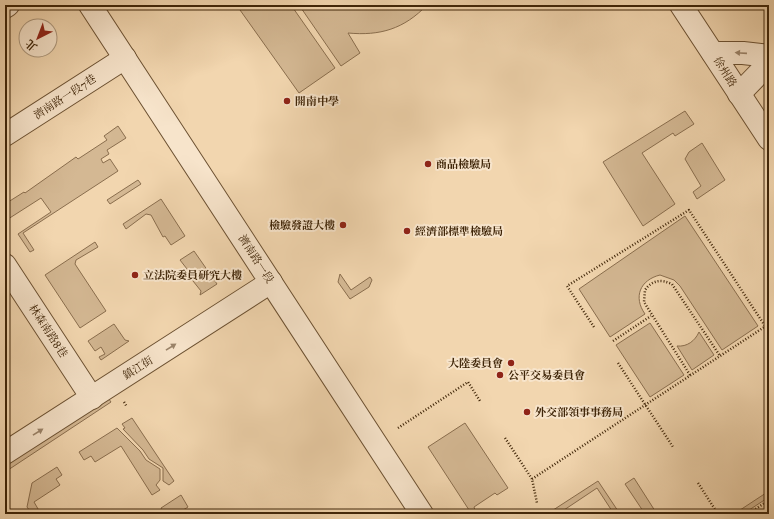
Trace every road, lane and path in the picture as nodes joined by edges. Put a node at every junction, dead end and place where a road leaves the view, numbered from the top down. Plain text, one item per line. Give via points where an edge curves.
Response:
1 (8, 5) edge
2 (90, 5) edge
3 (681, 5) edge
4 (5, 7) edge
5 (713, 53) junction
6 (769, 56) edge
7 (125, 58) junction
8 (769, 63) edge
9 (739, 94) junction
10 (5, 135) edge
11 (769, 139) edge
12 (5, 265) edge
13 (271, 282) junction
14 (652, 316) junction
15 (769, 324) edge
16 (765, 326) junction
17 (594, 327) dead end
18 (769, 332) edge
19 (613, 341) dead end
20 (720, 356) junction
21 (618, 363) dead end
22 (690, 375) junction
23 (92, 398) junction
24 (480, 401) dead end
25 (646, 405) junction
26 (398, 428) dead end
27 (505, 438) dead end
28 (673, 447) dead end
29 (5, 453) edge
30 (532, 479) junction
31 (698, 483) dead end
32 (769, 500) edge
33 (537, 503) dead end
34 (422, 514) edge
35 (718, 514) edge
36 (748, 514) edge

1 - 4 street
2 - 7 street, 濟南路一段
3 - 5 street, 徐州路
6 -> 5 street
5 - 9 street, 徐州路
7 - 10 street, 濟南路一段7巷
7 - 13 street, 濟南路一段
8 - 9 street
9 - 11 street, 徐州路
12 - 23 street, 林森南路8巷
23 -> 13 street, 鎮江街
13 - 34 street, 濟南路一段
14 - 19 path
14 - 20 path via 644,302 645,290 660,280 672,284
14 - 22 path
15 - 16 path
16 - 17 path via 689,210 567,286
16 - 18 path
16 - 20 path
20 - 22 path
21 - 25 path
22 - 25 path
29 -> 23 street, 鎮江街
24 - 26 path via 468,382
25 - 28 path
25 - 30 path
27 - 30 path
30 - 33 path
31 - 35 path
32 - 36 path

